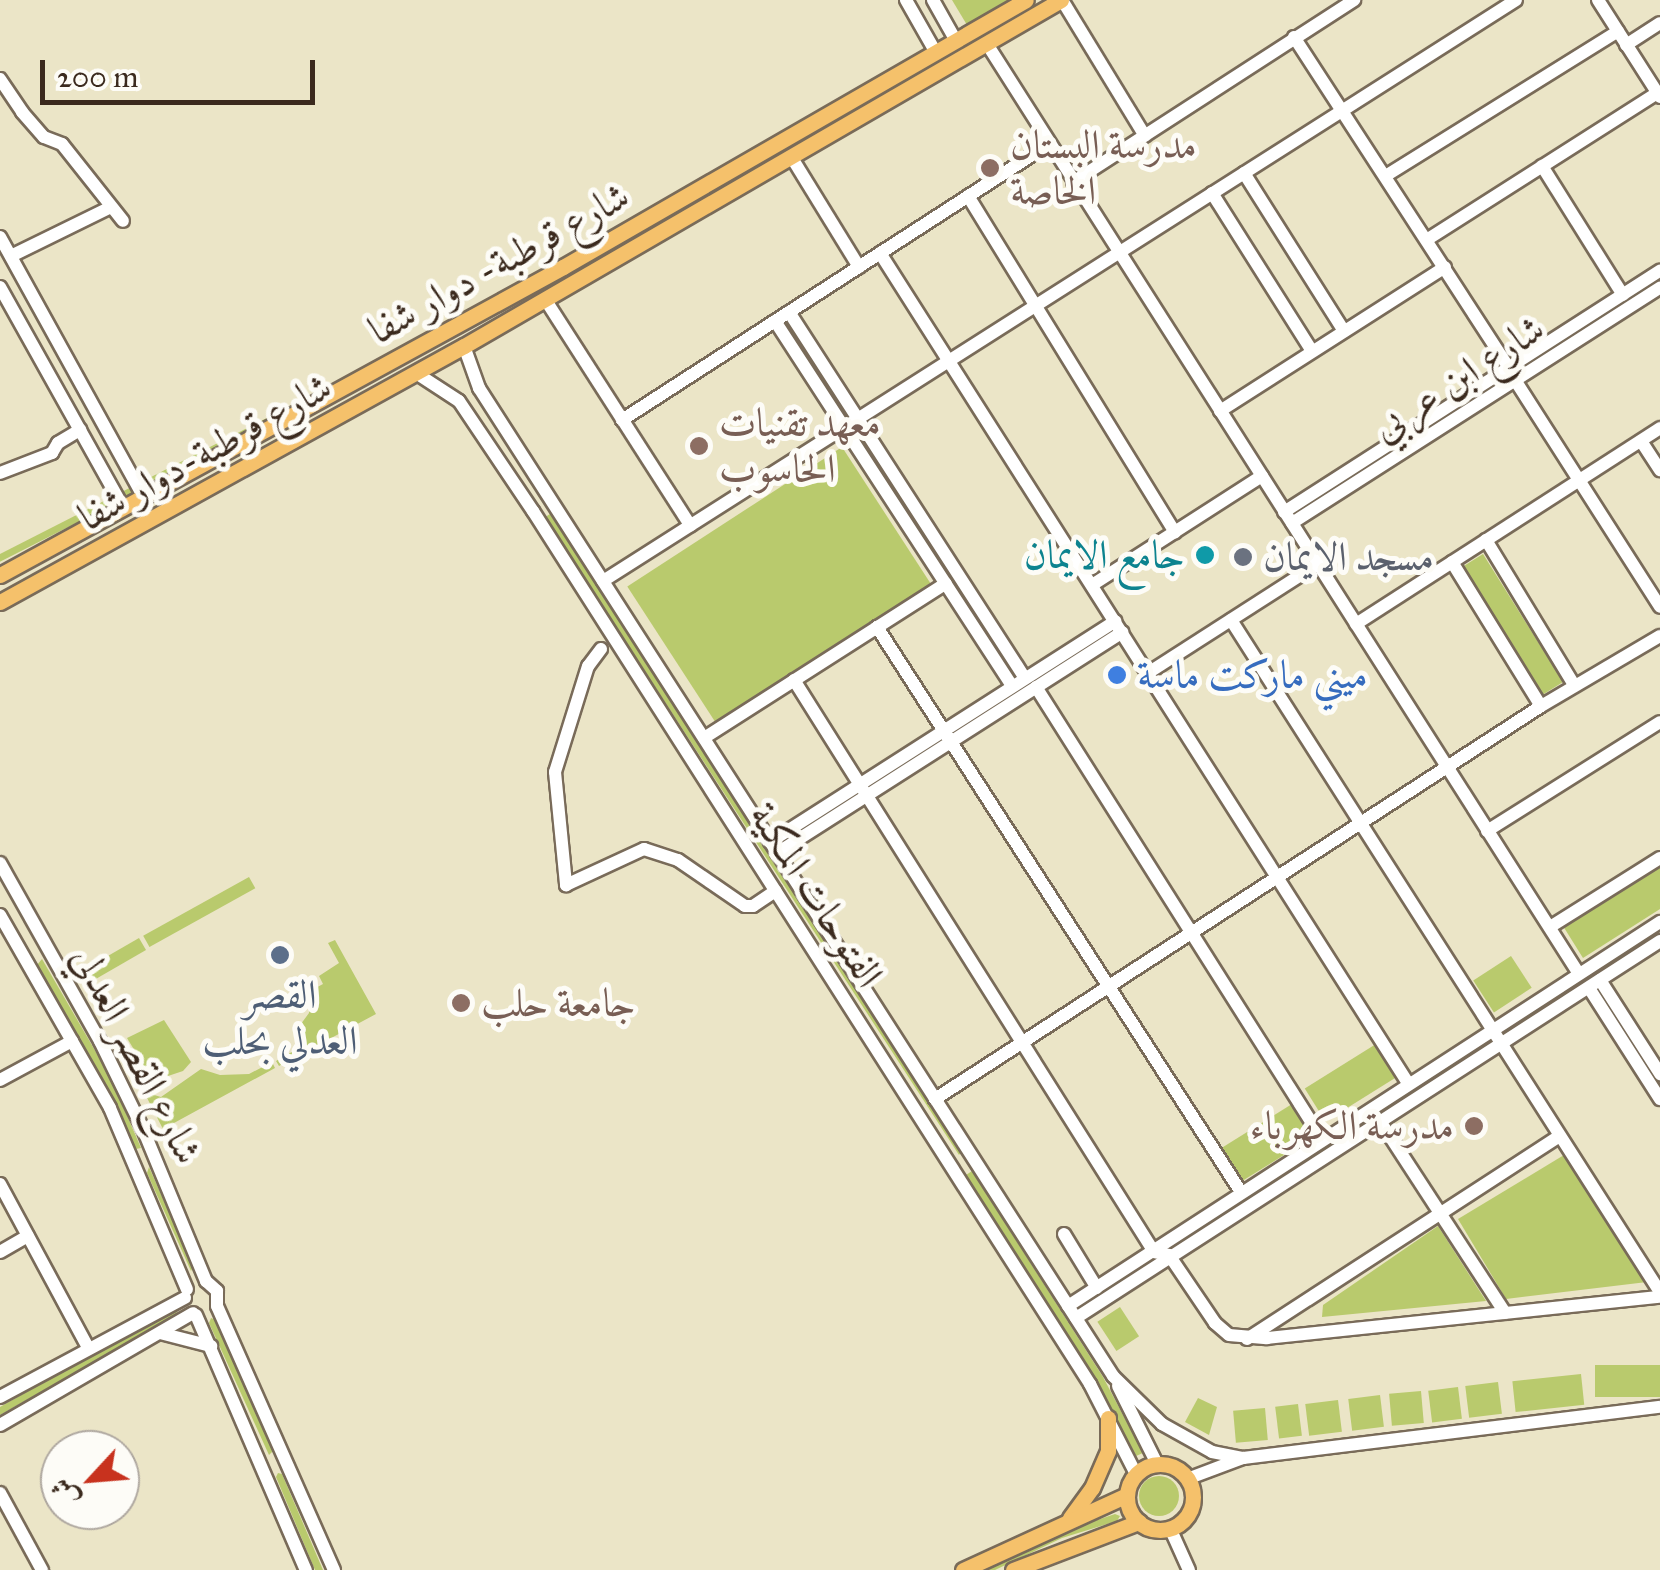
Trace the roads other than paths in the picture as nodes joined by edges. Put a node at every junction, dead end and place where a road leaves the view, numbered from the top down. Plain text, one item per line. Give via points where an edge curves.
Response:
1 (906, 0) edge
2 (933, 0) edge
3 (1026, 0) edge
4 (1062, 0) edge
5 (1354, 0) edge
6 (1516, 0) edge
7 (1598, 0) edge
8 (1660, 23) edge
9 (1618, 31) junction
10 (1294, 37) junction
11 (956, 39) junction
12 (987, 44) junction
13 (1626, 44) junction
14 (935, 50) junction
15 (0, 79) edge
16 (1658, 95) edge
17 (1340, 111) junction
18 (1145, 136) junction
19 (1049, 144) junction
20 (792, 158) junction
21 (740, 164) junction
22 (1542, 166) junction
23 (1244, 173) junction
24 (1387, 175) junction
25 (751, 182) junction
26 (1073, 182) junction
27 (1212, 193) junction
28 (968, 196) junction
29 (111, 207) junction
30 (123, 221) dead end
31 (0, 237) edge
32 (1428, 239) junction
33 (1118, 252) junction
34 (880, 253) junction
35 (11, 256) junction
36 (859, 266) junction
37 (564, 267) junction
38 (1445, 267) junction
39 (1660, 271) edge
40 (574, 283) junction
41 (0, 288) edge
42 (1660, 288) edge
43 (1623, 295) junction
44 (546, 300) junction
45 (1035, 306) junction
46 (789, 312) junction
47 (775, 321) junction
48 (1344, 332) junction
49 (464, 346) junction
50 (1312, 351) junction
51 (949, 360) junction
52 (416, 373) junction
53 (1512, 374) junction
54 (1220, 411) junction
55 (858, 418) junction
56 (622, 420) junction
57 (844, 428) junction
58 (1660, 428) edge
59 (80, 430) junction
60 (1641, 440) junction
61 (1660, 470) edge
62 (0, 474) edge
63 (1262, 476) junction
64 (1580, 480) junction
65 (144, 498) junction
66 (550, 499) junction
67 (124, 509) junction
68 (533, 511) junction
69 (1288, 518) junction
70 (690, 525) junction
71 (1175, 532) junction
72 (1486, 540) junction
73 (1452, 562) junction
74 (1318, 564) junction
75 (0, 575) edge
76 (603, 580) junction
77 (946, 583) junction
78 (1092, 585) junction
79 (0, 602) edge
80 (1660, 608) edge
81 (1232, 620) junction
82 (1356, 624) junction
83 (1118, 626) junction
84 (877, 627) junction
85 (1660, 636) edge
86 (602, 649) dead end
87 (1148, 673) junction
88 (794, 680) junction
89 (1030, 683) junction
90 (1574, 685) junction
91 (1012, 686) junction
92 (1541, 706) junction
93 (1660, 722) edge
94 (948, 736) junction
95 (704, 738) junction
96 (1446, 768) junction
97 (863, 790) junction
98 (1361, 823) junction
99 (1487, 832) junction
100 (774, 847) junction
101 (1660, 858) edge
102 (0, 863) edge
103 (1280, 879) junction
104 (776, 891) junction
105 (0, 916) edge
106 (1660, 922) edge
107 (1550, 928) junction
108 (1193, 934) junction
109 (1660, 941) edge
110 (45, 944) junction
111 (24, 957) junction
112 (1579, 974) junction
113 (1595, 984) junction
114 (1110, 988) junction
115 (1494, 1029) junction
116 (72, 1041) junction
117 (1502, 1042) junction
118 (1022, 1043) junction
119 (1660, 1074) edge
120 (0, 1080) edge
121 (1408, 1083) junction
122 (935, 1099) junction
123 (1660, 1099) edge
124 (1380, 1121) junction
125 (1559, 1136) junction
126 (1322, 1139) junction
127 (154, 1154) junction
128 (972, 1157) junction
129 (134, 1163) junction
130 (953, 1169) junction
131 (0, 1184) edge
132 (1241, 1192) junction
133 (1438, 1212) junction
134 (1064, 1234) dead end
135 (28, 1236) junction
136 (0, 1252) edge
137 (1154, 1252) junction
138 (1169, 1255) junction
139 (206, 1281) junction
140 (1097, 1288) junction
141 (186, 1294) junction
142 (1660, 1294) edge
143 (217, 1306) junction
144 (1072, 1312) junction
145 (1505, 1313) junction
146 (195, 1314) junction
147 (160, 1333) junction
148 (1247, 1339) junction
149 (211, 1346) junction
150 (88, 1348) junction
151 (1112, 1376) junction
152 (0, 1397) edge
153 (1660, 1407) edge
154 (1108, 1418) junction
155 (0, 1424) edge
156 (1243, 1458) junction
157 (286, 1460) junction
158 (1157, 1464) junction
159 (263, 1470) junction
160 (1136, 1474) junction
161 (1187, 1480) junction
162 (0, 1494) edge
163 (1127, 1494) junction
164 (1069, 1520) junction
165 (1138, 1522) junction
166 (18, 1524) junction
167 (0, 1526) edge
168 (1170, 1528) junction
169 (42, 1570) edge
170 (306, 1570) edge
171 (334, 1570) edge
172 (962, 1570) edge
173 (1013, 1570) edge
174 (1189, 1570) edge

1 - 14 street
2 - 11 street
3 - 11 main road, شارع قرطبة- دوار شفا
4 - 12 main road, شارع قرطبة-دوار شفا
4 - 18 street
5 - 10 street
6 - 17 street
7 - 9 street
8 - 13 street
9 - 13 street
9 - 24 street
10 - 17 street
10 - 18 street
11 - 14 main road, شارع قرطبة- دوار شفا
12 - 19 street
12 - 20 main road, شارع قرطبة-دوار شفا
13 - 16 street
14 - 21 main road, شارع قرطبة- دوار شفا
15 - 29 street
16 - 22 street
17 - 23 street
17 - 24 street
18 - 26 street
19 - 26 street
19 - 28 street
20 - 25 main road, شارع قرطبة-دوار شفا
20 - 36 street
21 - 25 main road
21 - 37 main road, شارع قرطبة- دوار شفا
22 - 32 street
22 - 43 street
23 - 27 street
23 - 48 street
24 - 32 street
25 - 40 main road, شارع قرطبة-دوار شفا
26 - 33 street
27 - 33 street
27 - 50 street
28 - 34 street
28 - 45 street
29 - 30 street
29 - 35 street
31 - 35 street
32 - 38 street
33 - 45 street
33 - 54 street
34 - 36 street
34 - 51 street
35 - 65 street
36 - 46 street
37 - 40 main road
37 - 65 main road, شارع قرطبة- دوار شفا
38 - 48 street
38 - 53 street
39 - 43 street
40 - 44 main road, شارع قرطبة-دوار شفا
41 - 59 street
42 - 53 street, شارع ابن عربي
43 - 53 street
44 - 49 main road, شارع قرطبة-دوار شفا
44 - 56 street
45 - 51 street
45 - 71 street
46 - 47 street
46 - 55 street
47 - 56 street
47 - 57 street
48 - 50 street
49 - 52 main road, شارع قرطبة-دوار شفا
49 - 66 street via 475,381
50 - 54 street
51 - 55 street
51 - 78 street
52 - 68 street, الفتوحات المكية via 459,401
52 - 79 main road, شارع قرطبة-دوار شفا
53 - 64 street
53 - 69 street, شارع ابن عربي
54 - 63 street
55 - 57 street
55 - 89 street
56 - 70 street
57 - 70 street
57 - 77 street
58 - 60 street
59 - 62 street via 52,453
59 - 67 street
60 - 61 street
60 - 64 street
63 - 69 street
63 - 71 street
64 - 72 street
64 - 80 street
65 - 67 main road, شارع قرطبة- دوار شفا
66 - 68 street
66 - 76 street
67 - 75 main road, شارع قرطبة- دوار شفا
68 - 104 street, الفتوحات المكية
69 - 74 street
70 - 76 street
71 - 78 street
72 - 73 street
72 - 90 street
73 - 82 street
73 - 92 street
74 - 81 street
74 - 82 street
76 - 95 street
77 - 84 street
77 - 91 street
78 - 83 street
81 - 87 street
81 - 98 street
82 - 96 street
83 - 87 street
83 - 89 street
84 - 88 street
84 - 94 street
85 - 90 street
86 - 104 street via 588,666 555,772 566,885 644,848 678,860 745,906
87 - 103 street
88 - 95 street
88 - 97 street
89 - 91 street
89 - 94 street
89 - 108 street
90 - 92 street
91 - 94 street
92 - 96 street
93 - 99 street
94 - 97 street
94 - 114 street
95 - 100 street
96 - 98 street
96 - 99 street
97 - 100 street
97 - 118 street
98 - 103 street
98 - 115 street
99 - 107 street
100 - 122 street
101 - 107 street
102 - 110 street, شارع القصر العدلي
103 - 108 street
103 - 121 street
104 - 130 street, الفتوحات المكية
105 - 111 street, شارع القصر العدلي
106 - 112 street
107 - 112 street
108 - 114 street
108 - 126 street
109 - 113 street
110 - 111 street
110 - 127 street, شارع القصر العدلي
111 - 116 street, شارع القصر العدلي
112 - 115 street
113 - 117 street
113 - 119 street
113 - 123 street
114 - 118 street
114 - 132 street
115 - 117 street
115 - 121 street
116 - 120 street
116 - 129 street, شارع القصر العدلي
117 - 124 street
117 - 125 street
118 - 122 street
118 - 137 street
121 - 126 street
122 - 128 street
124 - 133 street
124 - 138 street
125 - 133 street
125 - 142 street
126 - 132 street
127 - 129 street
127 - 139 street, شارع القصر العدلي
128 - 130 street
128 - 144 street
129 - 141 street, شارع القصر العدلي
130 - 154 street, الفتوحات المكية
131 - 135 street
132 - 137 street
133 - 145 street
133 - 148 street
134 - 140 street
135 - 136 street
135 - 150 street
137 - 138 street
137 - 140 street
138 - 144 street
138 - 148 street via 1215,1322
139 - 141 street
139 - 143 street via 218,1291
140 - 144 street
141 - 146 street
141 - 150 street
142 - 145 street
143 - 146 street
143 - 157 street
144 - 151 street
145 - 148 street
146 - 147 street
146 - 149 street
147 - 149 street
147 - 155 street
149 - 159 street
150 - 152 street
151 - 156 street via 1162,1424 1212,1452
151 - 158 street
153 - 156 street
154 - 160 street, الفتوحات المكية
154 - 164 main road via 1108,1451
156 - 161 street
157 - 159 street
157 - 171 street
158 - 160 main road
158 - 161 main road via 1174,1467
159 - 170 street
160 - 163 main road
161 - 168 main road via 1189,1512
162 - 166 street
163 - 164 main road
163 - 165 main road
164 - 172 main road
165 - 168 main road
165 - 173 main road
166 - 167 street
166 - 169 street
168 - 174 street

